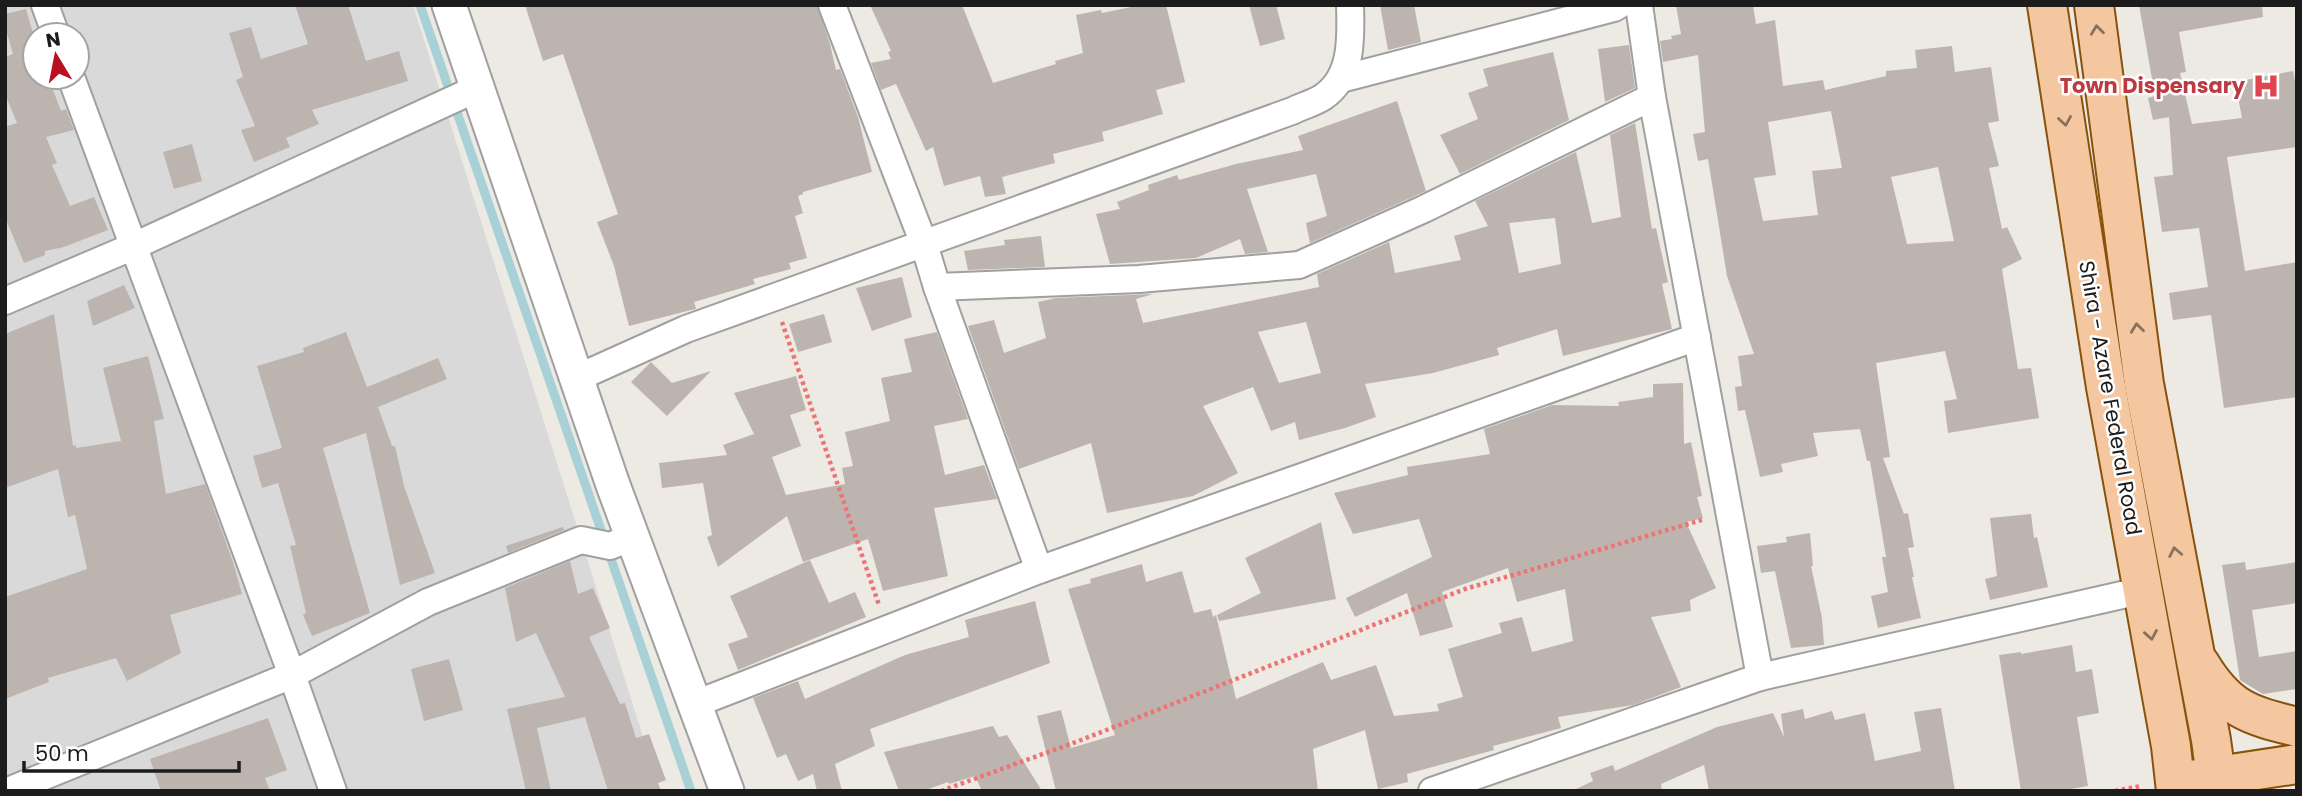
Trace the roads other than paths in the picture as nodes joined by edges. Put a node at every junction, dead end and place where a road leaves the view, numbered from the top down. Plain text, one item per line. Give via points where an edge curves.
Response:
1 (449, 5) edge
2 (832, 5) edge
3 (1350, 5) edge
4 (1619, 5) edge
5 (1639, 5) edge
6 (2047, 5) edge
7 (2094, 5) edge
8 (1341, 79) junction
9 (76, 91) edge
10 (458, 97) junction
11 (1652, 97) junction
12 (924, 244) junction
13 (134, 246) junction
14 (937, 288) junction
15 (5, 301) edge
16 (1697, 337) junction
17 (577, 378) junction
18 (621, 541) junction
19 (1039, 570) junction
20 (2144, 590) junction
21 (2195, 656) junction
22 (292, 675) junction
23 (1760, 677) junction
24 (695, 704) junction
25 (2297, 729) edge
26 (2210, 740) junction
27 (2297, 764) edge
28 (2174, 773) edge
29 (2297, 777) edge
30 (2218, 784) edge
31 (8, 791) edge
32 (333, 791) edge
33 (727, 791) edge
34 (1432, 791) edge
35 (2280, 791) edge

1 - 10 street
2 - 12 street
3 - 8 street via 1351,42
4 - 8 street
5 - 11 street
6 -> 20 main road, Shira - Azare Federal Road via 2104,374
21 -> 7 main road, Shira - Azare Federal Road via 2144,384
8 - 12 street via 1324,96 1292,111
9 - 13 street
10 - 13 street
10 - 17 street
11 - 14 street via 1299,265 1139,279
11 - 16 street
12 - 14 street
12 - 17 street via 686,329
13 - 15 street
13 - 22 street
14 - 19 street
16 - 19 street
16 - 23 street
17 - 18 street
18 - 22 street via 581,540 428,602
18 - 24 street
19 - 24 street
20 - 23 street
20 -> 28 main road, Shira - Azare Federal Road
21 - 25 main road via 2230,703
21 - 26 main road, Shira - Azare Federal Road
22 - 31 street
22 - 32 street
23 - 34 street
24 - 33 street
25 - 26 main road
26 - 28 main road
26 - 30 main road, Shira - Azare Federal Road
27 - 30 main road
28 - 30 main road
29 - 35 main road

